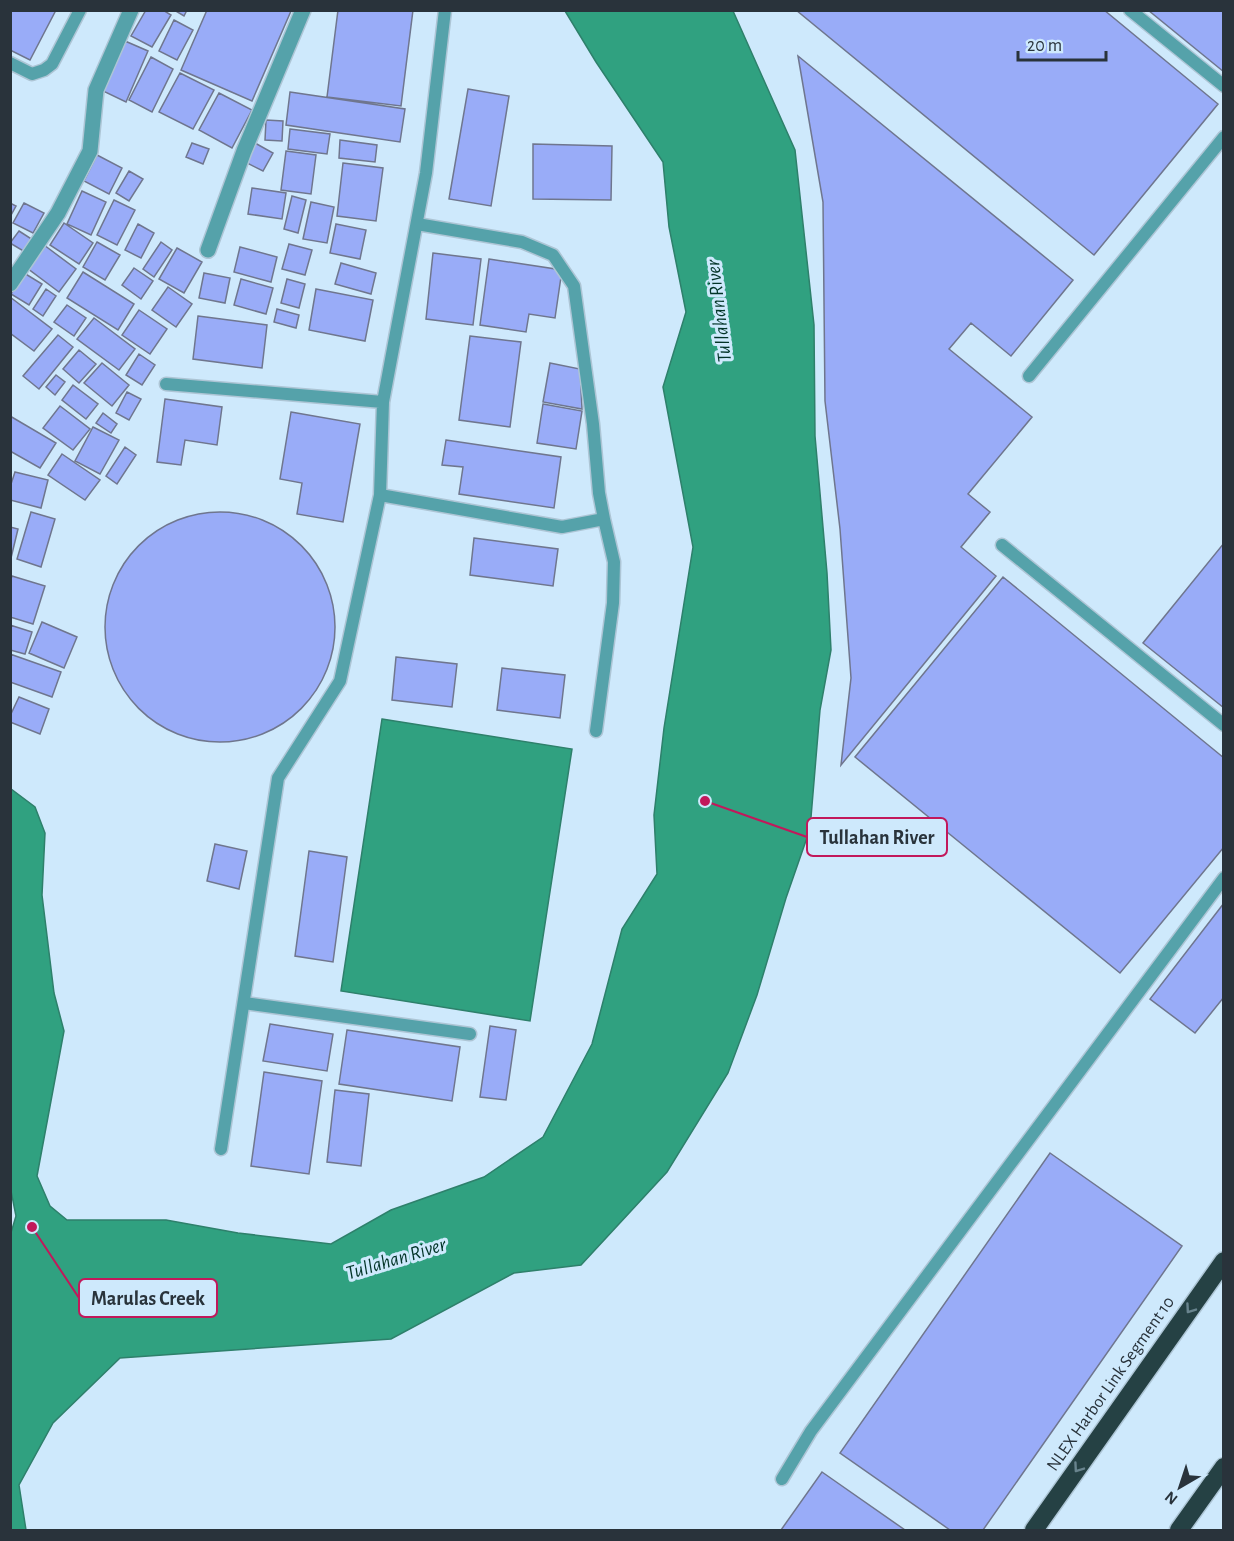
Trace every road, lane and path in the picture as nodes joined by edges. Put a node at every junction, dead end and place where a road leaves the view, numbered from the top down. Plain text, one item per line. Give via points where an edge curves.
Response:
1 (80, 10) edge
2 (131, 10) edge
3 (303, 10) edge
4 (445, 10) edge
5 (1130, 10) edge
6 (10, 63) edge
7 (1224, 86) edge
8 (1224, 137) edge
9 (417, 224) junction
10 (208, 250) dead end
11 (10, 284) edge
12 (1029, 376) dead end
13 (166, 384) dead end
14 (383, 402) junction
15 (380, 495) junction
16 (604, 519) junction
17 (1002, 545) dead end
18 (1224, 725) edge
19 (596, 731) dead end
20 (1224, 878) edge
21 (244, 1003) junction
22 (470, 1034) dead end
23 (221, 1149) dead end
24 (1224, 1261) edge
25 (1224, 1467) edge
26 (782, 1479) dead end
27 (1034, 1530) edge
28 (1179, 1530) edge

1 - 6 lane via 52,64 32,74
2 - 11 street via 96,90 90,152 58,213
3 - 10 street
4 - 9 lane
5 - 7 lane
8 - 12 lane
9 - 14 lane
9 - 16 lane via 522,242 554,255 574,286
13 - 14 lane
14 - 15 lane
15 - 16 lane via 562,527
15 - 21 lane via 340,681 278,777
16 - 19 lane via 614,562 613,603
17 - 18 lane
20 - 26 lane via 811,1431
21 - 22 lane
21 - 23 lane
24 -> 27 highway, NLEX Harbor Link Segment 10
25 - 28 highway

